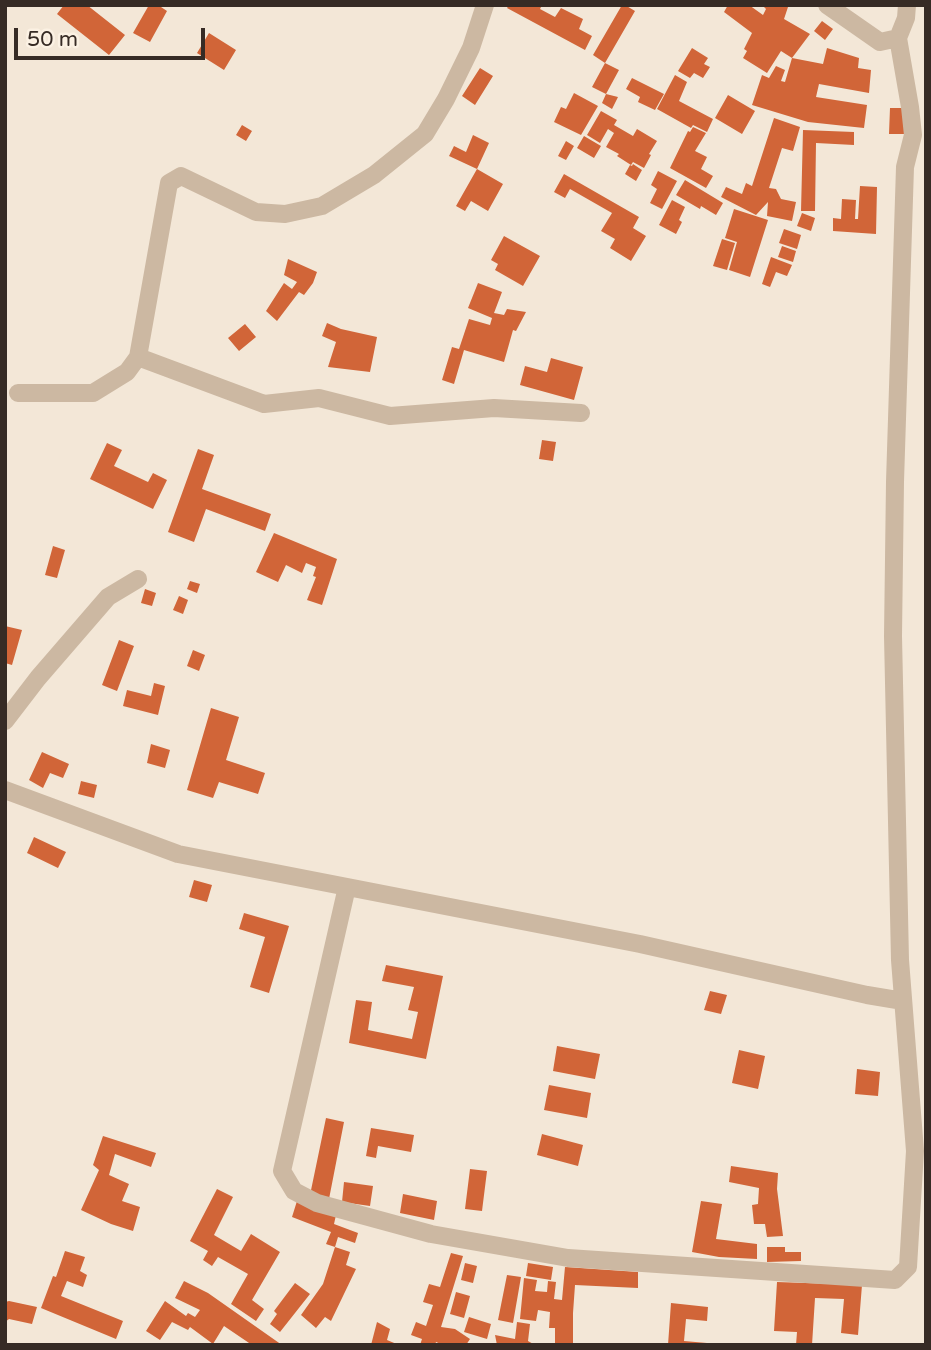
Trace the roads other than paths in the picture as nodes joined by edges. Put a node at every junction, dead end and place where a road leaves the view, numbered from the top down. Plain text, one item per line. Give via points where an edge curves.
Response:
1 (485, 5) edge
2 (827, 5) edge
3 (907, 5) edge
4 (898, 38) junction
5 (138, 357) junction
6 (18, 393) dead end
7 (581, 413) dead end
8 (138, 579) dead end
9 (5, 721) edge
10 (5, 790) edge
11 (348, 887) junction
12 (903, 1001) junction

1 - 5 street via 471,48 425,134 374,175 322,206 285,214 256,212 181,176 169,183
2 - 4 street via 880,42
3 - 4 street
4 - 12 street via 913,135 905,167 893,636
5 - 6 street via 127,372 93,393
5 - 7 street via 264,404 319,398 390,416 494,408
8 - 9 street via 107,597
10 - 11 street via 178,853
11 - 12 street
11 - 12 street via 282,1171 294,1191 317,1203 431,1234 568,1258 895,1280 908,1267 915,1151

